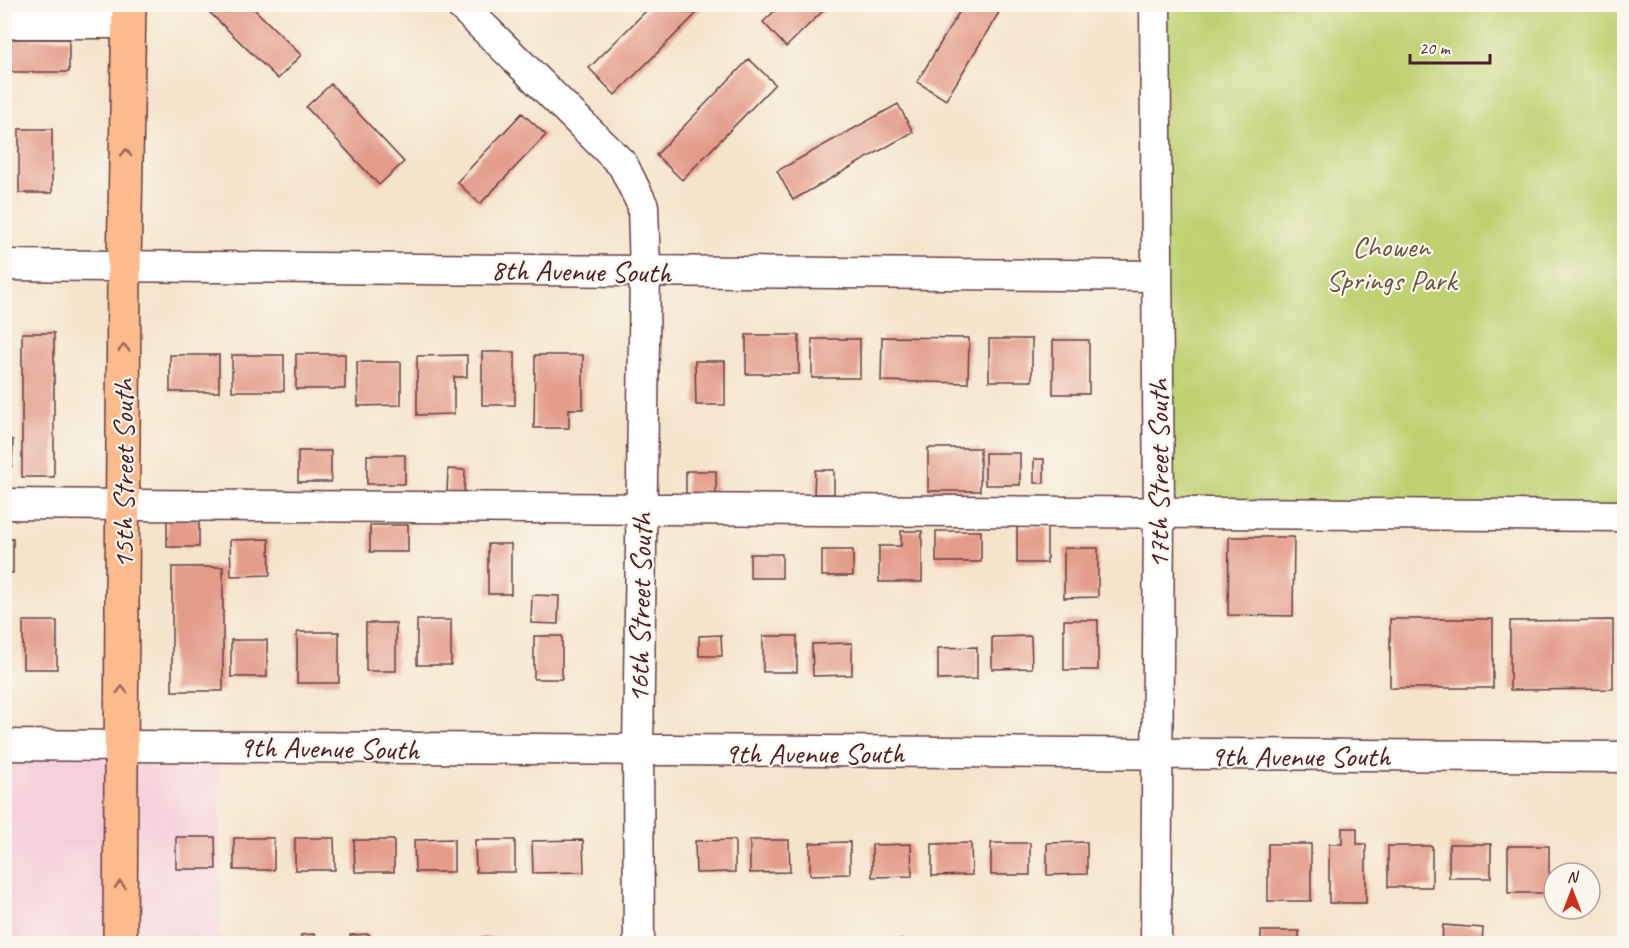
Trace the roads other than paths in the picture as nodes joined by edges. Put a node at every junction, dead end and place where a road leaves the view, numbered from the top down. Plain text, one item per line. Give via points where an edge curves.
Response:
1 (460, 4) edge
2 (1155, 4) edge
3 (129, 14) edge
4 (4, 23) edge
5 (4, 266) edge
6 (124, 267) junction
7 (645, 272) junction
8 (1157, 276) junction
9 (4, 504) edge
10 (123, 505) junction
11 (642, 509) junction
12 (1159, 511) junction
13 (1624, 516) edge
14 (4, 745) edge
15 (121, 746) junction
16 (638, 751) junction
17 (1156, 755) junction
18 (1624, 757) edge
19 (120, 944) edge
20 (639, 944) edge
21 (1156, 944) edge

1 - 7 street, 16th Street South via 623,165 644,206
2 - 8 street, 17th Street South
3 - 4 street
6 -> 3 main road, 15th Street South
5 - 6 street, 8th Avenue South
6 - 7 street, 8th Avenue South
10 -> 6 main road, 15th Street South
7 - 8 street, 8th Avenue South
7 - 11 street, 16th Street South
8 - 12 street, 17th Street South
9 - 10 street
10 - 11 street
15 -> 10 main road, 15th Street South
11 - 12 street
11 - 16 street, 16th Street South
12 - 13 street
12 - 17 street, 17th Street South
14 - 15 street, 9th Avenue South
15 - 16 street, 9th Avenue South
19 -> 15 main road, 15th Street South
16 - 17 street, 9th Avenue South
16 - 20 street, 16th Street South
17 - 18 street, 9th Avenue South
17 - 21 street, 17th Street South

